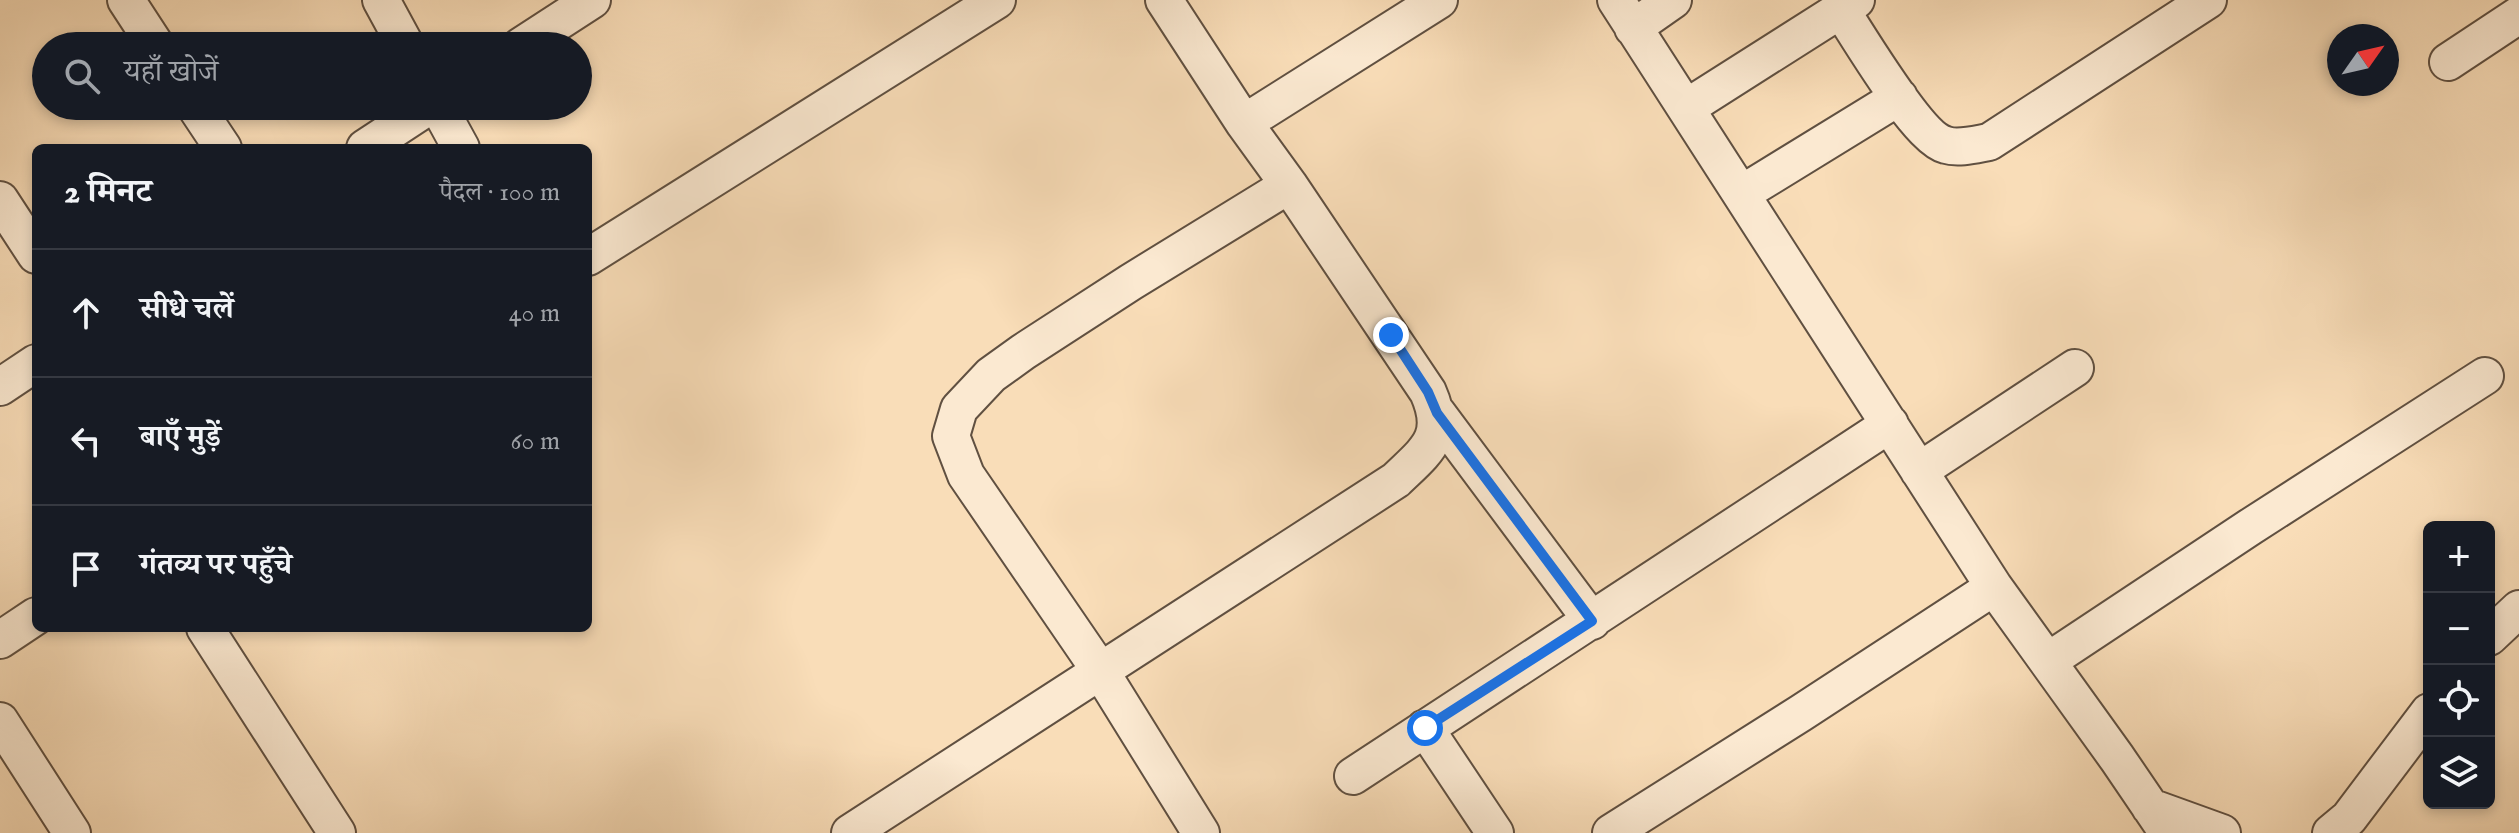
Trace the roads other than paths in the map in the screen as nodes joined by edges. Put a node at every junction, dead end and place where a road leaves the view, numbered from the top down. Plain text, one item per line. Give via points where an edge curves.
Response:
1 (126, 0) edge
2 (381, 0) edge
3 (592, 0) edge
4 (997, 0) edge
5 (1164, 0) edge
6 (1439, 0) edge
7 (1673, 0) edge
8 (2208, 0) edge
9 (1848, 5) edge
10 (1625, 14) edge
11 (2519, 15) edge
12 (147, 32) edge
13 (398, 32) edge
14 (543, 32) edge
15 (2448, 62) dead end
16 (1899, 97) junction
17 (1686, 108) junction
18 (204, 120) edge
19 (408, 120) edge
20 (446, 120) edge
21 (1244, 123) junction
22 (220, 144) edge
23 (371, 144) edge
24 (459, 144) edge
25 (1289, 185) junction
26 (1741, 194) junction
27 (0, 200) edge
28 (32, 249) edge
29 (592, 254) edge
30 (32, 366) edge
31 (2075, 368) dead end
32 (2485, 376) dead end
33 (0, 387) edge
34 (1437, 413) junction
35 (1890, 424) junction
36 (1919, 471) junction
37 (1994, 587) junction
38 (2519, 609) edge
39 (32, 619) edge
40 (1592, 621) junction
41 (2495, 631) edge
42 (208, 632) edge
43 (0, 640) edge
44 (2048, 661) junction
45 (1101, 672) junction
46 (2423, 720) edge
47 (0, 721) edge
48 (1425, 728) junction
49 (1353, 776) dead end
50 (2159, 820) edge
51 (72, 833) edge
52 (337, 833) edge
53 (850, 833) edge
54 (1201, 833) edge
55 (1495, 833) edge
56 (1611, 833) edge
57 (2222, 833) edge
58 (2331, 833) edge

1 - 12 street
2 - 13 street
3 - 14 street
4 - 29 street
5 - 21 street
6 - 21 street
7 - 10 street
8 - 16 street via 1989,142 1945,145 1926,132
9 - 16 street
9 - 17 street
10 - 17 street
11 - 15 street
16 - 26 street
17 - 26 street
18 - 22 street
19 - 23 street
20 - 24 street
21 - 25 street
25 - 34 street
25 - 45 street via 1023,352 991,375 959,409 951,436 966,475
26 - 35 street
27 - 28 street
30 - 33 street
31 - 36 street
32 - 44 street
34 - 40 street
34 - 45 street via 1435,434 1424,452 1396,480
35 - 36 street
35 - 40 street
36 - 37 street
37 - 44 street
37 - 56 street
38 - 41 street
39 - 43 street
40 - 48 street
42 - 52 street
44 - 50 street
45 - 53 street
45 - 54 street
46 - 58 street via 2349,818
47 - 51 street
48 - 49 street
48 - 55 street
50 - 57 street

